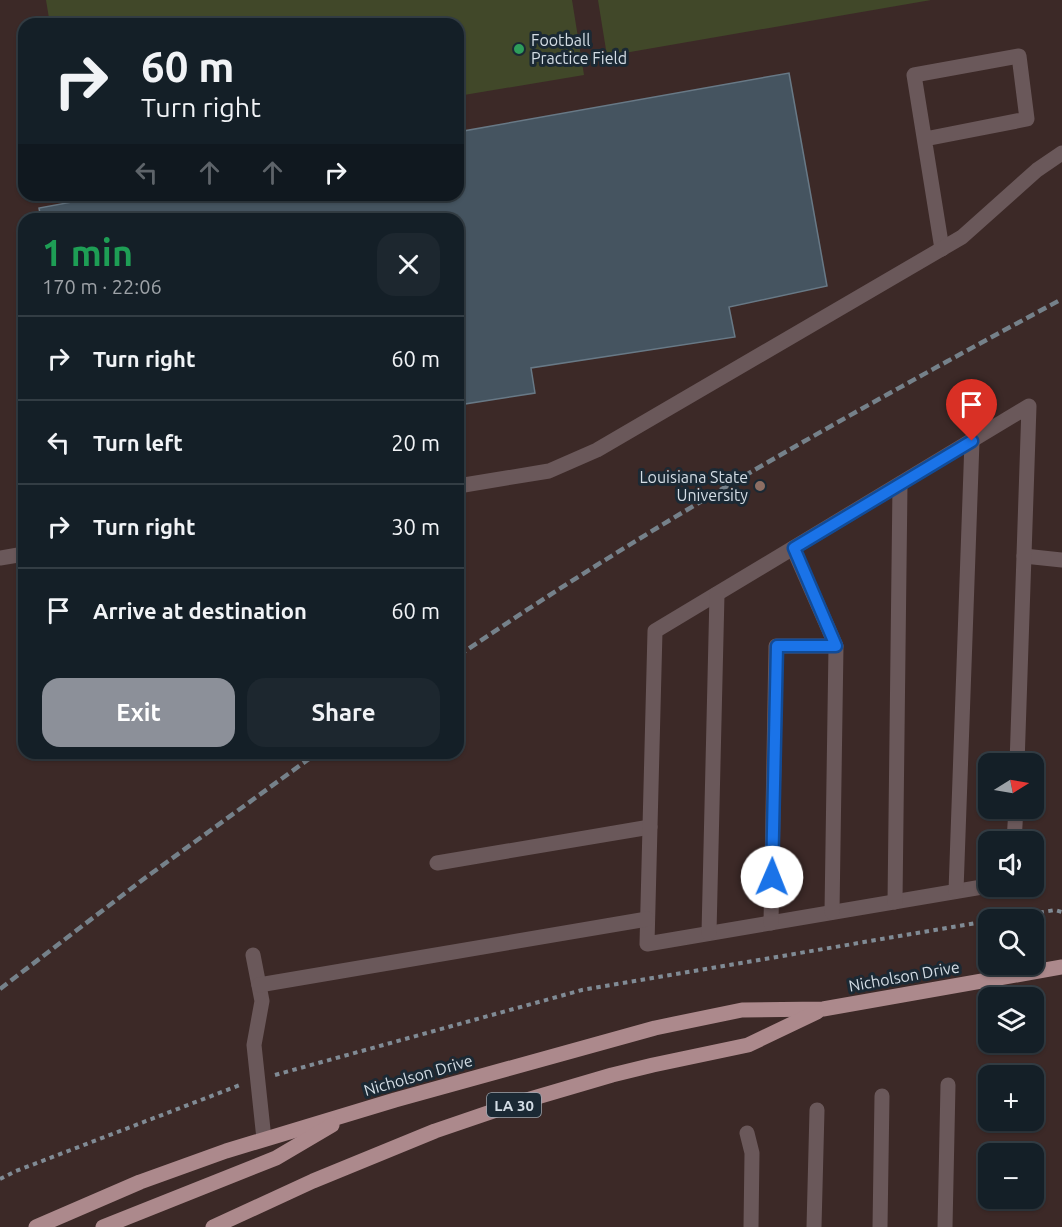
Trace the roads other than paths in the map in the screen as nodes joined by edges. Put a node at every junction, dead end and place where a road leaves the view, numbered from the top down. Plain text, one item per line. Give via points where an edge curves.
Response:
1 (925, 139) junction
2 (1062, 153) edge
3 (942, 249) junction
4 (972, 441) junction
5 (465, 484) edge
6 (900, 484) junction
7 (794, 548) junction
8 (18, 555) edge
9 (1024, 556) junction
10 (0, 558) edge
11 (1062, 560) edge
12 (717, 594) junction
13 (836, 646) junction
14 (1017, 753) edge
15 (650, 827) junction
16 (437, 863) dead end
17 (978, 888) edge
18 (956, 891) junction
19 (895, 902) junction
20 (832, 912) junction
21 (647, 919) junction
22 (771, 923) junction
23 (709, 933) junction
24 (253, 955) dead end
25 (1062, 968) edge
26 (259, 984) junction
27 (823, 1009) junction
28 (948, 1085) dead end
29 (882, 1096) dead end
30 (817, 1110) dead end
31 (353, 1113) junction
32 (747, 1133) dead end
33 (264, 1140) junction
34 (36, 1227) edge
35 (104, 1227) edge
36 (213, 1227) edge
37 (751, 1227) edge
38 (814, 1227) edge
39 (880, 1227) edge
40 (945, 1227) edge

1 - 1 lane via 914,75 1018,56 1027,119
1 - 3 lane
2 - 3 lane via 1037,170 962,237
3 - 5 lane via 597,450 549,471
4 - 6 lane
4 - 9 lane via 1029,406
4 - 18 lane
6 - 7 lane
6 - 19 lane
7 - 12 lane
7 - 13 lane
8 - 10 lane
9 - 11 lane
9 - 14 lane
12 - 15 lane via 655,631
12 - 23 lane
13 - 20 lane
13 - 22 lane via 777,646
15 - 16 lane
15 - 21 lane
17 - 18 lane
18 - 19 lane
19 - 20 lane
20 - 22 lane
21 - 23 lane via 647,944
21 - 26 lane
22 - 23 lane
24 - 26 lane
25 - 27 main road, Nicholson Drive / LA 30
26 - 33 lane via 262,1001 254,1045
27 - 31 main road, Nicholson Drive / LA 30 via 742,1010 655,1028
27 - 36 main road, Nicholson Drive / LA 30 via 748,1045 612,1075 435,1131
28 - 40 lane
29 - 39 lane
30 - 38 lane
31 - 33 main road, Nicholson Drive / LA 30
31 - 35 main road via 276,1158
32 - 37 lane via 752,1153
33 - 34 main road, Nicholson Drive / LA 30 via 140,1182

